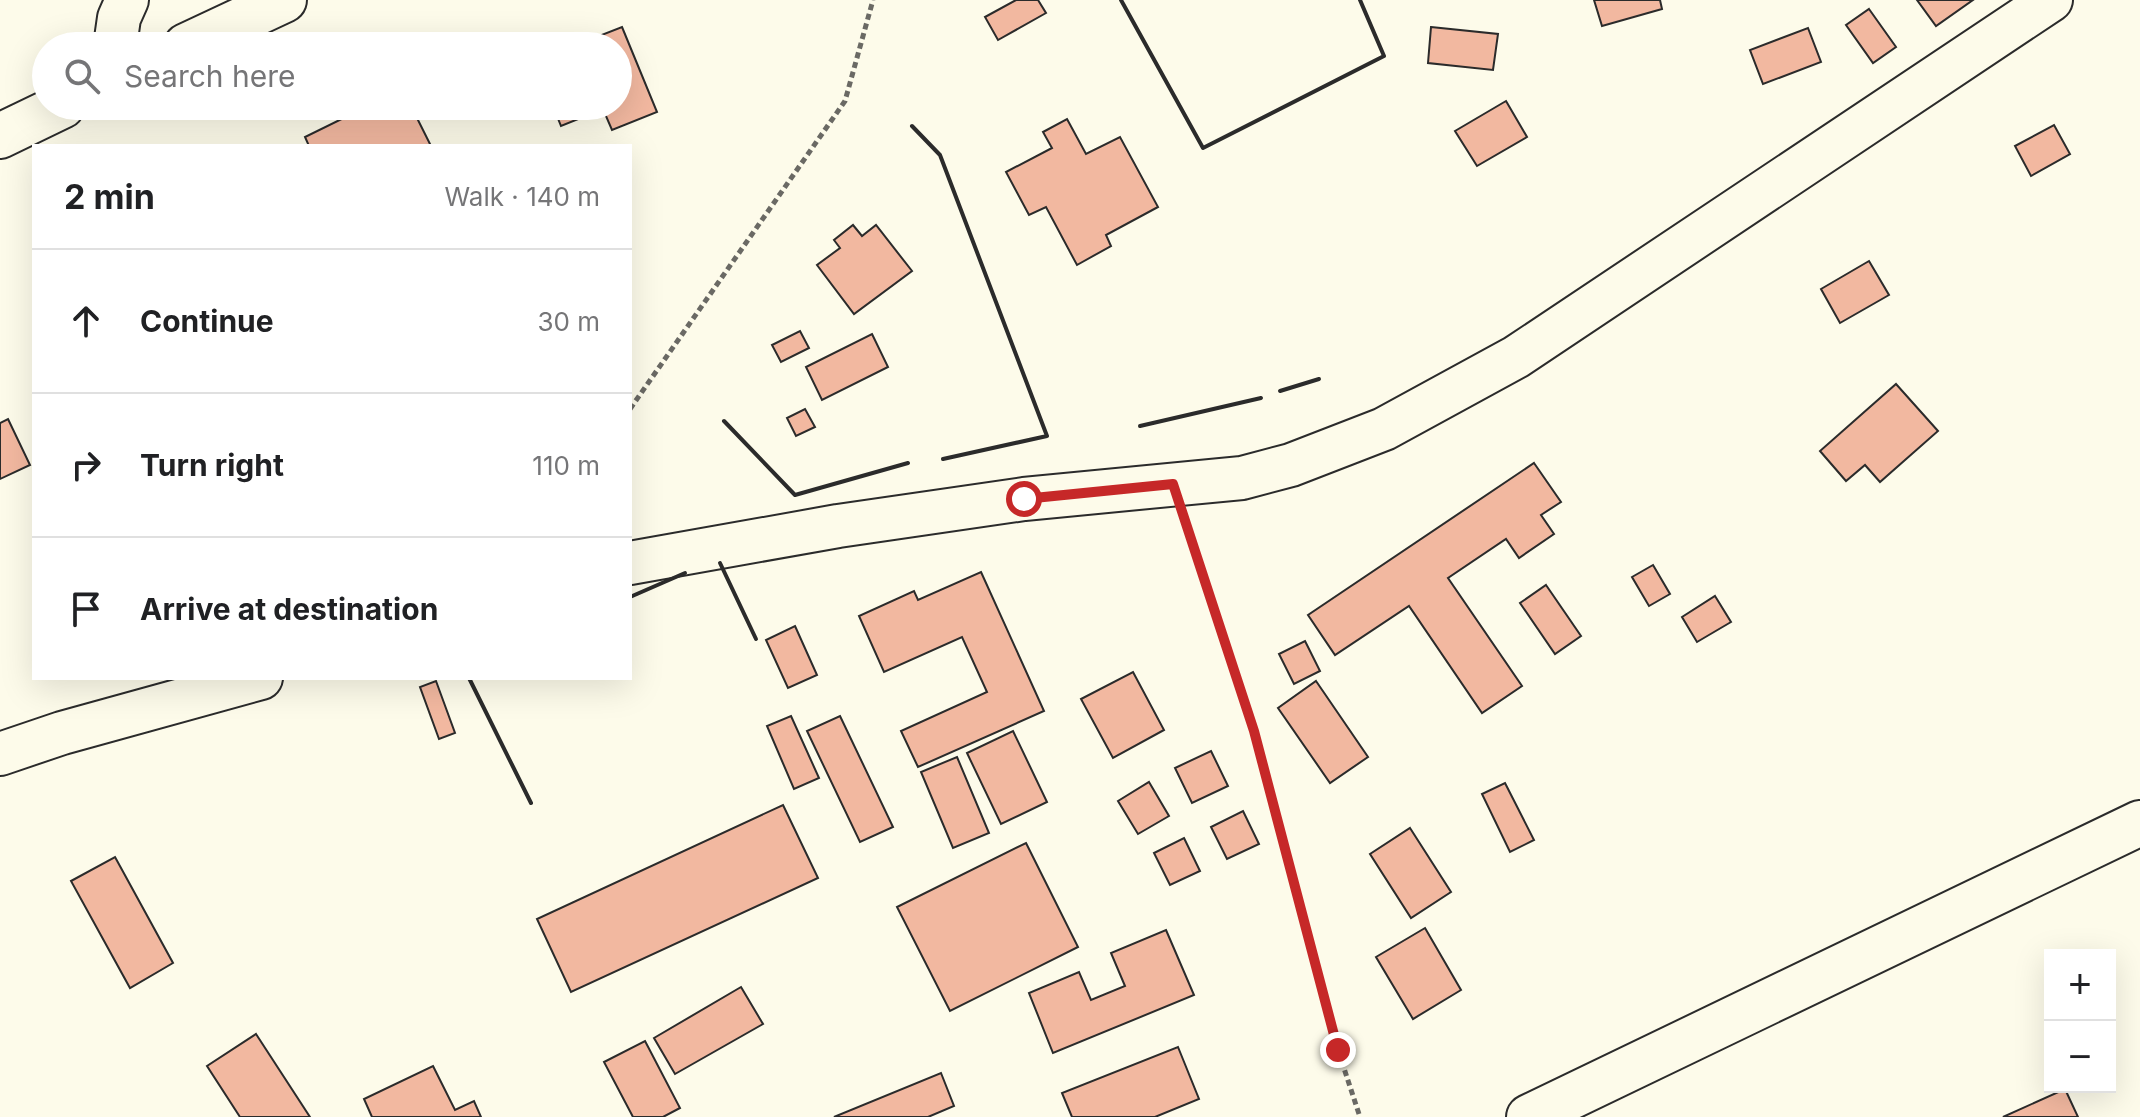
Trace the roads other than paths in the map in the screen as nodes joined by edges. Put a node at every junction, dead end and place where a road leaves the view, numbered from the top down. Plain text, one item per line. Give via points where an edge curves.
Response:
1 (127, 0) edge
2 (284, 0) edge
3 (2051, 0) edge
4 (117, 32) edge
5 (216, 32) edge
6 (33, 120) edge
7 (0, 136) edge
8 (632, 563) edge
9 (254, 680) edge
10 (0, 754) edge
11 (2140, 823) edge
12 (1529, 1117) edge

1 - 4 street
2 - 5 main road
3 - 8 street via 1516,357 1384,429 1242,478 1008,501
6 - 7 main road
9 - 10 street
11 - 12 main road

